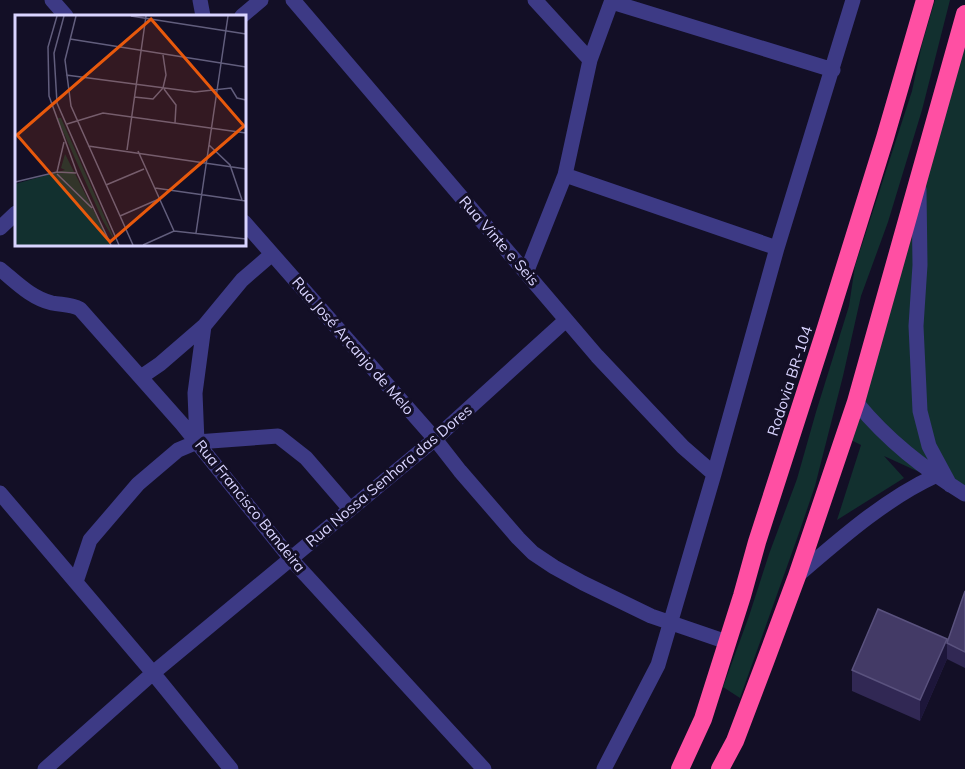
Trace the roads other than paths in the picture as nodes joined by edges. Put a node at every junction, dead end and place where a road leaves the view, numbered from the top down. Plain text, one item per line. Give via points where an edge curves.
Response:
1 (52, 0) edge
2 (200, 0) edge
3 (261, 0) edge
4 (293, 0) edge
5 (535, 0) edge
6 (853, 0) edge
7 (925, 0) edge
8 (612, 1) edge
9 (965, 14) edge
10 (65, 15) edge
11 (203, 15) edge
12 (243, 15) edge
13 (590, 60) junction
14 (832, 70) junction
15 (565, 175) junction
16 (919, 181) junction
17 (15, 214) edge
18 (246, 224) edge
19 (0, 228) edge
20 (777, 248) junction
21 (272, 254) junction
22 (0, 269) edge
23 (526, 273) junction
24 (566, 320) junction
25 (204, 326) junction
26 (141, 377) junction
27 (856, 402) junction
28 (435, 439) junction
29 (197, 442) junction
30 (714, 474) junction
31 (935, 476) junction
32 (950, 485) junction
33 (0, 493) edge
34 (965, 494) edge
35 (350, 509) junction
36 (291, 559) junction
37 (797, 576) junction
38 (76, 582) junction
39 (671, 623) junction
40 (728, 642) junction
41 (153, 673) junction
42 (45, 769) edge
43 (231, 769) edge
44 (484, 769) edge
45 (604, 769) edge
46 (680, 769) edge
47 (720, 769) edge

1 - 10 street
2 - 11 street
3 - 12 street
4 - 23 street, Rua Vinte e Seis
5 - 13 street
6 - 14 street
7 - 40 highway, Rodovia BR-104
8 - 13 street
8 - 14 street
9 - 16 highway
13 - 15 street
14 - 20 street
15 - 20 street
15 - 23 street
16 - 27 highway
16 - 32 street via 916,326 920,411 928,446
17 - 19 street
18 - 21 street, Rua José Arcanjo de Melo
20 - 30 street
21 - 25 street via 242,280
21 - 28 street, Rua José Arcanjo de Melo
22 - 26 street, Rua Francisco Bandeira via 35,296 80,309
23 - 24 street, Rua Vinte e Seis
24 - 28 street, Rua Nossa Senhora das Dores
24 - 30 street, Rua Vinte e Seis via 675,439
25 - 26 street
25 - 29 street via 195,393
26 - 29 street, Rua Francisco Bandeira
27 - 31 street via 882,431
27 - 37 highway
28 - 35 street, Rua Nossa Senhora das Dores
28 - 39 street, Rua José Arcanjo de Melo via 533,553 583,583
29 - 35 street via 278,436 306,458
29 - 36 street, Rua Francisco Bandeira
29 - 38 street via 178,450 131,492 90,540
30 - 39 street
31 - 32 street
31 - 37 street via 878,511
32 - 34 street
33 - 38 street
35 - 36 street, Rua Nossa Senhora das Dores
36 - 41 street, Rua Nossa Senhora das Dores
36 - 44 street, Rua Francisco Bandeira
37 - 47 highway via 735,741
38 - 41 street
39 - 40 street, Rua José Arcanjo de Melo
39 - 45 street via 658,665
40 - 46 highway, Rodovia BR-104 via 703,719
41 - 42 street, Rua Nossa Senhora das Dores
41 - 43 street

